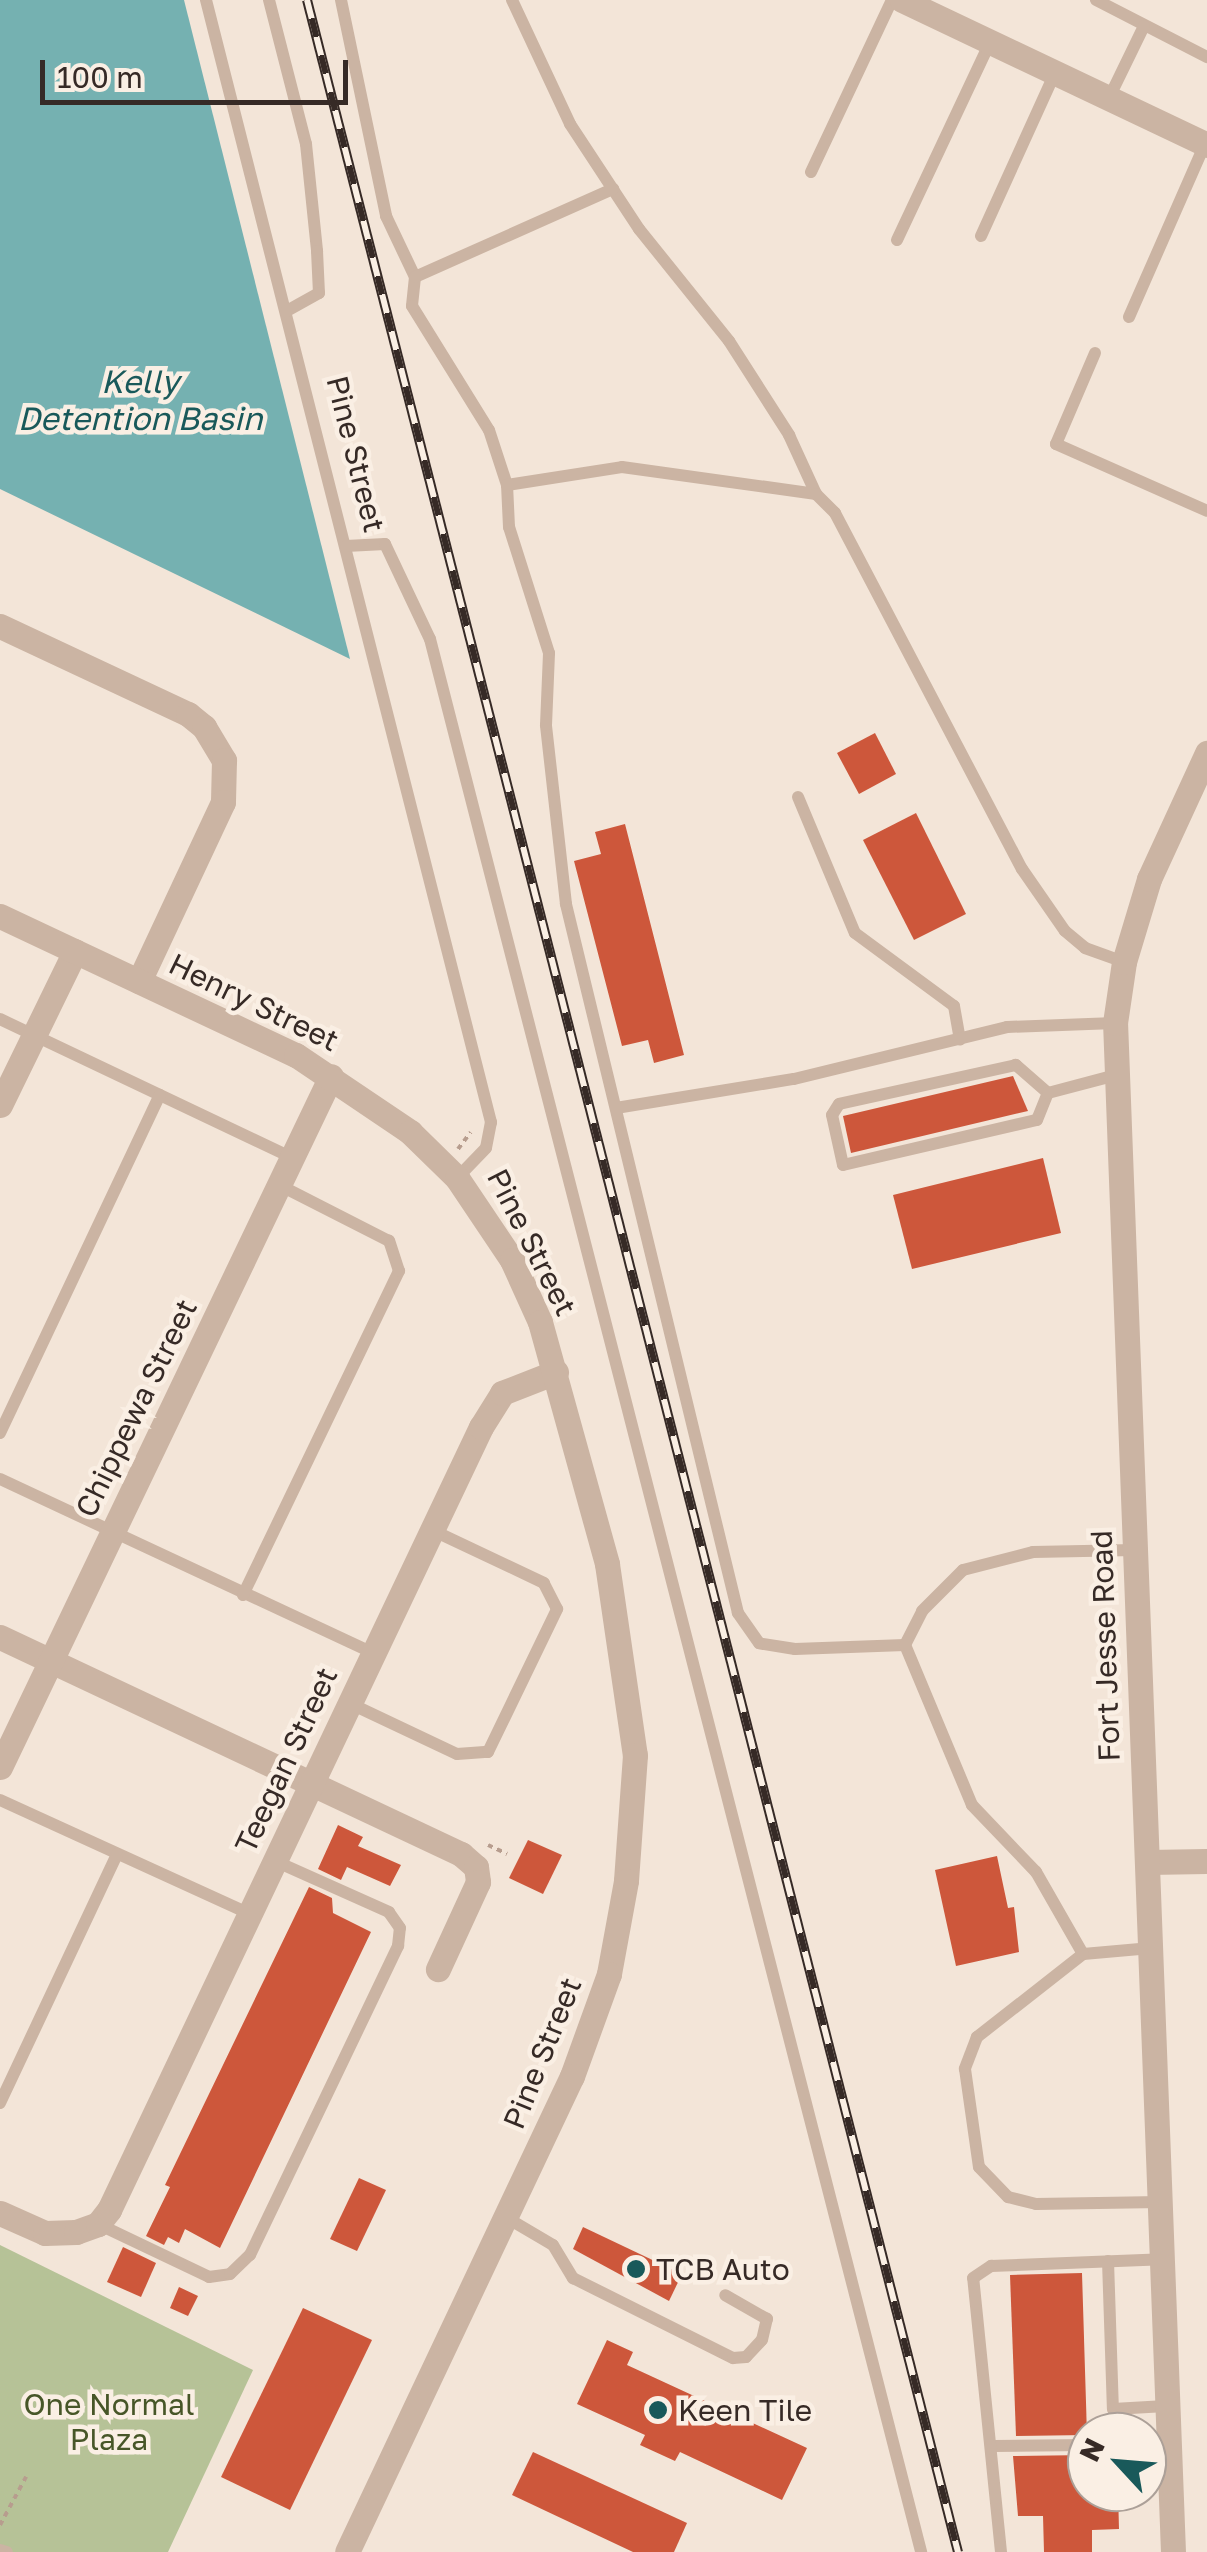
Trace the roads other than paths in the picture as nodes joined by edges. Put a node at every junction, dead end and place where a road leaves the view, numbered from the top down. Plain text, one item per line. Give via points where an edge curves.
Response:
1 (206, 0) edge
2 (269, 0) edge
3 (341, 0) edge
4 (512, 0) edge
5 (892, 0) edge
6 (902, 0) edge
7 (1096, 0) edge
8 (1144, 26) junction
9 (990, 42) junction
10 (1207, 58) edge
11 (1055, 73) junction
12 (1109, 98) junction
13 (1206, 145) edge
14 (811, 172) dead end
15 (613, 188) junction
16 (980, 236) dead end
17 (897, 240) dead end
18 (414, 277) junction
19 (286, 311) junction
20 (1128, 317) dead end
21 (1095, 352) dead end
22 (507, 485) junction
23 (816, 494) junction
24 (1207, 511) edge
25 (346, 546) junction
26 (0, 626) edge
27 (1207, 754) edge
28 (798, 797) dead end
29 (0, 916) edge
30 (75, 951) junction
31 (1124, 962) junction
32 (139, 981) junction
33 (0, 1020) edge
34 (1115, 1023) junction
35 (34, 1035) junction
36 (960, 1038) junction
37 (1116, 1075) junction
38 (331, 1076) junction
39 (1048, 1092) junction
40 (160, 1095) junction
41 (0, 1105) edge
42 (616, 1108) junction
43 (291, 1157) junction
44 (457, 1178) junction
45 (280, 1185) junction
46 (556, 1372) junction
47 (0, 1433) edge
48 (0, 1479) edge
49 (432, 1530) junction
50 (112, 1534) junction
51 (1134, 1550) junction
52 (243, 1595) junction
53 (0, 1638) edge
54 (906, 1646) junction
55 (373, 1653) junction
56 (52, 1662) junction
57 (349, 1703) junction
58 (0, 1767) edge
59 (309, 1784) junction
60 (0, 1800) edge
61 (117, 1854) junction
62 (274, 1861) junction
63 (1207, 1861) edge
64 (1148, 1862) junction
65 (248, 1913) junction
66 (1151, 1948) junction
67 (1083, 1954) junction
68 (438, 1969) dead end
69 (0, 2103) edge
70 (1160, 2202) junction
71 (0, 2213) edge
72 (104, 2218) junction
73 (507, 2218) junction
74 (1162, 2259) junction
75 (1108, 2260) junction
76 (725, 2295) dead end
77 (1166, 2406) junction
78 (1165, 2412) edge
79 (994, 2446) junction
80 (1067, 2446) edge
81 (1167, 2511) edge
82 (347, 2552) edge
83 (920, 2552) edge
84 (1002, 2552) edge
85 (1173, 2552) edge

1 - 19 lane, Pine Street
2 - 19 lane via 306,144 318,251 319,293
3 - 18 lane via 386,216
4 - 15 lane via 570,124
5 - 14 lane
6 - 9 street
7 - 8 lane
8 - 10 lane
8 - 12 lane
9 - 11 street
9 - 17 lane
11 - 12 street
11 - 16 lane
12 - 13 street
13 - 20 lane
15 - 18 lane
15 - 23 lane via 729,341 789,436
18 - 22 lane via 412,306 489,430
19 - 25 lane, Pine Street
21 - 24 lane via 1056,444
22 - 23 lane via 622,467
22 - 42 lane via 510,527 549,652 546,725 566,904
23 - 31 lane via 835,513 1022,869 1065,931 1084,948
25 - 44 lane, Pine Street via 491,1122 486,1148
25 - 83 lane via 385,544 430,638
26 - 32 street via 188,714 204,726 224,760 223,802
27 - 31 street, Fort Jesse Road via 1149,879
28 - 36 lane via 855,933 954,1006
29 - 30 street, Henry Street
30 - 32 street, Henry Street
30 - 35 street
31 - 34 street, Fort Jesse Road
32 - 38 street, Henry Street
33 - 35 lane
34 - 36 lane via 1007,1027
34 - 37 street, Fort Jesse Road
35 - 40 lane
35 - 41 street
36 - 42 lane via 794,1079
37 - 39 lane
37 - 51 street, Fort Jesse Road
38 - 43 street, Chippewa Street
38 - 44 street, Henry Street via 410,1132
39 - 39 lane via 1037,1120 843,1165 832,1115 839,1104 1016,1066
40 - 43 lane
40 - 47 lane
42 - 54 lane via 738,1613 760,1643 796,1649
43 - 45 street, Chippewa Street
44 - 46 street, Pine Street via 512,1260
45 - 50 street, Chippewa Street
45 - 52 lane via 389,1241 399,1270
46 - 49 street, Teegan Street via 502,1394
46 - 73 street, Pine Street via 620,1628 634,1755 632,1824 608,1974 572,2076
48 - 50 lane
49 - 55 street, Teegan Street
49 - 57 lane via 544,1583 557,1609 488,1752 457,1754
50 - 52 lane
50 - 56 street, Chippewa Street
51 - 54 lane via 1033,1552 963,1570 922,1610
51 - 64 street, Fort Jesse Road
52 - 55 lane
53 - 56 street
54 - 67 lane via 972,1804 1036,1872
55 - 57 street, Teegan Street
56 - 58 street, Chippewa Street
56 - 59 street
57 - 59 street, Teegan Street
59 - 62 street, Teegan Street
59 - 68 street via 476,1867 476,1887
60 - 61 lane
61 - 65 lane
61 - 69 lane
62 - 65 street, Teegan Street
62 - 72 lane via 389,1912 400,1928 398,1946 250,2255 230,2274 210,2277
63 - 64 street
64 - 66 street, Fort Jesse Road
65 - 72 street, Teegan Street
66 - 67 lane
66 - 70 street, Fort Jesse Road
67 - 70 lane via 976,2037 966,2069 978,2167 1008,2197 1036,2204
70 - 74 street, Fort Jesse Road
71 - 72 street via 45,2233
73 - 76 lane via 552,2245 573,2278 733,2358 746,2357 762,2340 767,2320
73 - 82 street, Pine Street
74 - 75 lane
74 - 77 street, Fort Jesse Road
75 - 77 lane via 1114,2409
75 - 79 lane via 991,2266 973,2278
77 - 78 street, Fort Jesse Road
79 - 80 lane
79 - 84 lane
81 - 85 street, Fort Jesse Road

